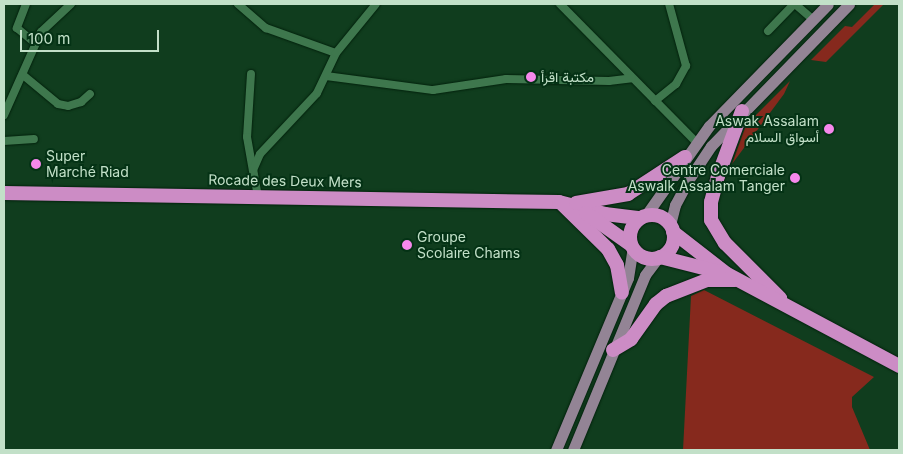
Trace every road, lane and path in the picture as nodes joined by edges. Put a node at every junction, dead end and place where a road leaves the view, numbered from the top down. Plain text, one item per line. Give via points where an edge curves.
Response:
1 (26, 4) edge
2 (71, 4) edge
3 (238, 4) edge
4 (376, 4) edge
5 (560, 4) edge
6 (669, 4) edge
7 (794, 4) edge
8 (828, 4) edge
9 (849, 4) edge
10 (812, 19) junction
11 (768, 31) dead end
12 (35, 43) junction
13 (336, 52) junction
14 (250, 74) dead end
15 (22, 75) junction
16 (326, 76) junction
17 (632, 78) junction
18 (90, 94) dead end
19 (655, 101) junction
20 (742, 111) junction
21 (4, 115) edge
22 (34, 139) dead end
23 (4, 141) edge
24 (696, 142) junction
25 (685, 157) junction
26 (253, 170) junction
27 (4, 193) edge
28 (258, 197) junction
29 (566, 203) junction
30 (643, 217) junction
31 (672, 228) junction
32 (632, 246) junction
33 (659, 258) junction
34 (733, 277) junction
35 (622, 293) junction
36 (788, 306) junction
37 (613, 350) junction
38 (899, 366) edge
39 (556, 450) edge
40 (573, 450) edge

1 - 12 street via 17,28
2 - 12 street via 41,32
3 - 13 street via 266,28
4 - 13 street
5 - 17 street
6 - 19 street via 685,72
7 - 10 street
7 - 11 street
8 - 10 main road
9 - 20 main road
10 - 24 main road
12 - 15 street
13 - 16 street
14 - 26 street via 247,137
15 - 18 street via 58,104 68,106 81,102
15 - 21 street
16 - 17 street via 433,90 506,80 609,81
16 - 26 street via 311,100 260,154
17 - 19 street
19 - 24 street
20 - 31 main road via 700,160 675,205
20 - 36 highway via 718,176 711,202 711,220 725,243
22 - 23 street
24 - 25 main road
25 - 29 highway via 628,194
25 - 30 main road
26 - 28 street
27 - 28 highway, Rocade des Deux Mers
28 - 29 highway, Rocade des Deux Mers
29 - 30 highway, Rocade des Deux Mers via 605,214
29 - 32 highway, Rocade des Deux Mers
29 - 35 highway via 608,249 617,265
30 - 31 highway, Rocade des Deux Mers via 660,216
30 - 32 highway via 631,230
31 - 33 highway via 672,245
31 - 34 highway, Rocade des Deux Mers
32 - 33 highway, Rocade des Deux Mers via 641,256
32 - 35 main road via 631,267
33 - 34 highway, Rocade des Deux Mers
33 - 37 main road via 645,275
34 - 36 highway, Rocade des Deux Mers
34 - 37 highway via 707,280 666,296 656,304 631,339
35 - 39 main road
36 - 38 highway, Rocade des Deux Mers
37 - 40 main road

